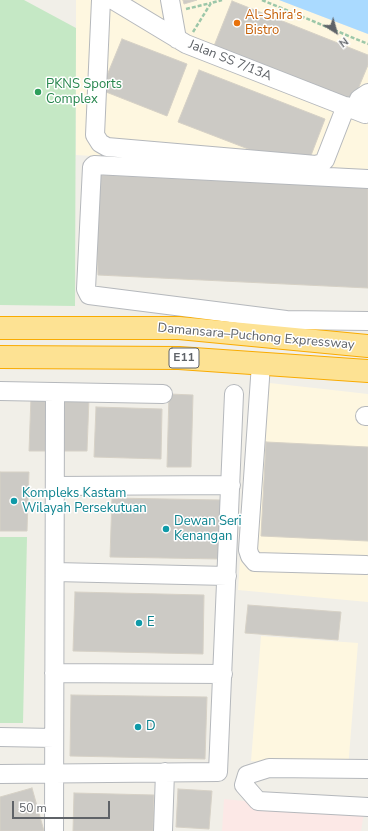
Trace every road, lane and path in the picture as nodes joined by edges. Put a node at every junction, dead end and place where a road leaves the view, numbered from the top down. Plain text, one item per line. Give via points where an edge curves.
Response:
1 (101, 0) edge
2 (113, 0) edge
3 (222, 0) edge
4 (262, 0) edge
5 (211, 3) junction
6 (175, 5) edge
7 (182, 42) junction
8 (368, 44) edge
9 (368, 93) edge
10 (356, 109) edge
11 (368, 180) edge
12 (286, 320) junction
13 (368, 321) edge
14 (0, 328) edge
15 (108, 328) junction
16 (368, 346) edge
17 (0, 357) edge
18 (261, 364) junction
19 (368, 371) edge
20 (0, 391) edge
21 (55, 392) junction
22 (164, 394) dead end
23 (234, 394) dead end
24 (230, 485) junction
25 (55, 486) junction
26 (366, 565) dead end
27 (55, 572) junction
28 (226, 576) junction
29 (54, 673) junction
30 (222, 674) junction
31 (0, 737) edge
32 (54, 738) junction
33 (368, 769) edge
34 (165, 772) junction
35 (54, 773) junction
36 (0, 774) edge
37 (368, 807) edge
38 (54, 831) edge
39 (163, 831) edge

1 - 10 street via 95,135 100,143 107,147 316,165 325,160
2 - 7 street, Jalan SS 7/13A
3 - 5 path
4 - 8 path
5 - 6 path
5 - 7 path
6 - 7 street
7 - 10 street, Jalan SS 7/13A
9 - 10 street via 359,99
11 - 12 street via 94,165 92,167 86,289 89,295
12 - 13 street
12 - 15 street via 243,324
14 - 15 highway, Damansara–Puchong Expressway / E11
15 - 16 highway, Damansara–Puchong Expressway / E11 via 179,328
17 - 18 highway, Damansara–Puchong Expressway / E11 via 179,358
18 - 19 highway, Damansara–Puchong Expressway / E11
18 - 26 street via 248,550 250,556 256,562
20 - 21 street
21 - 22 street
21 - 25 street
23 - 24 street
24 - 25 street
24 - 28 street
25 - 27 street
27 - 28 street
27 - 29 street
28 - 30 street
29 - 30 street
29 - 32 street
30 - 34 street via 218,772
31 - 32 street
32 - 35 street
33 - 37 street via 270,768 247,775 244,784 258,801
34 - 35 street
34 - 39 street
35 - 36 street
35 - 38 street

